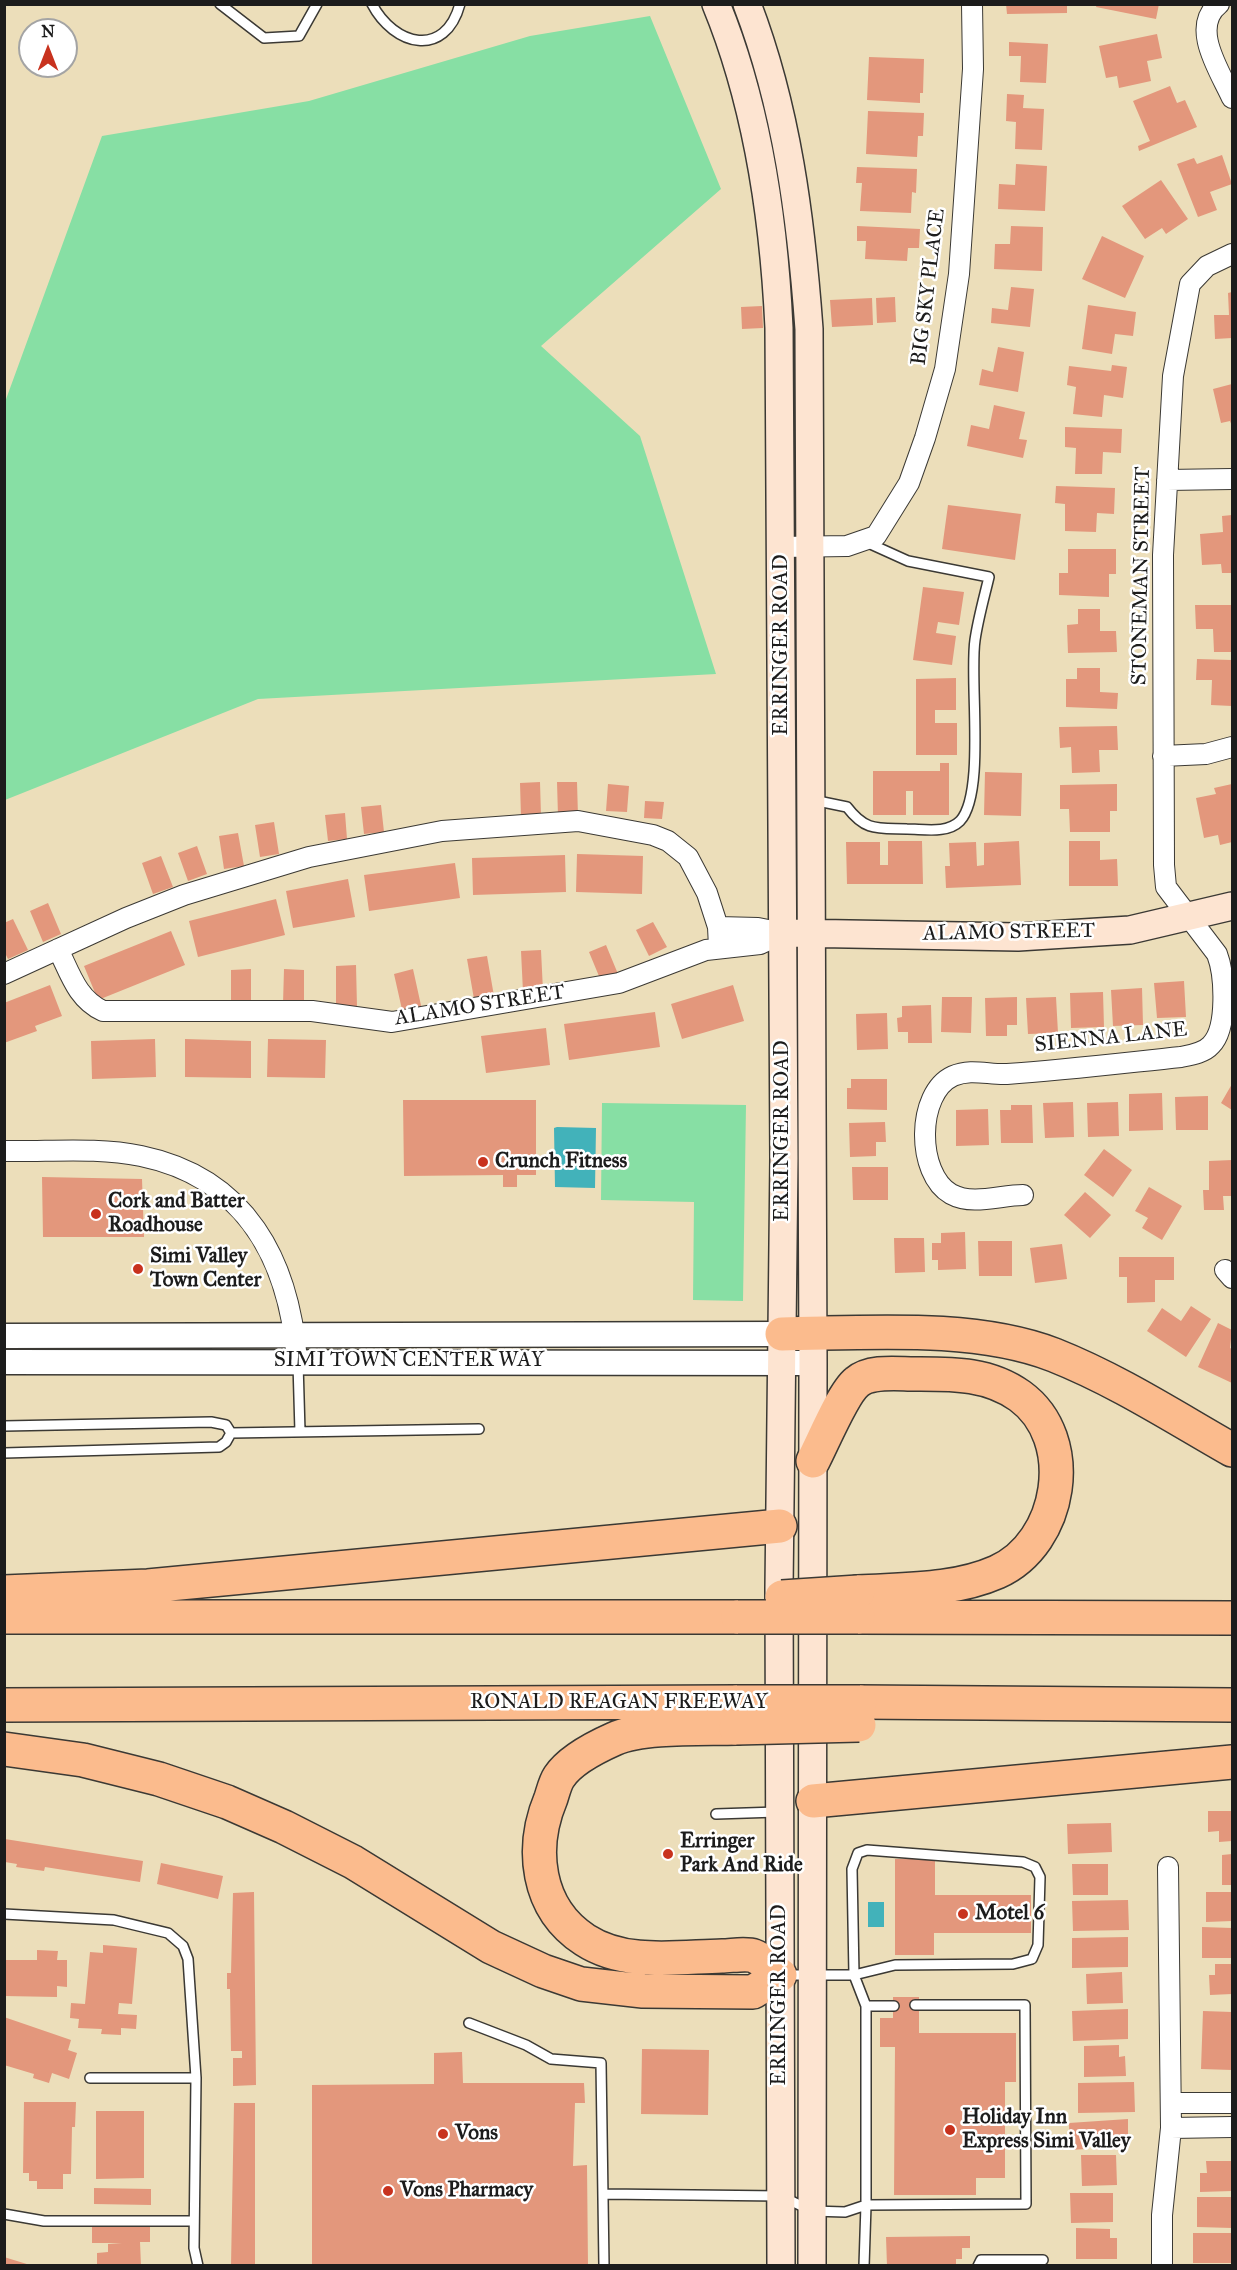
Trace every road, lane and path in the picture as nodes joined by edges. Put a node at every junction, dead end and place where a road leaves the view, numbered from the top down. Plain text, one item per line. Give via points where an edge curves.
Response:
1 (220, 4) edge
2 (318, 4) edge
3 (372, 4) edge
4 (460, 4) edge
5 (716, 4) edge
6 (747, 4) edge
7 (972, 4) edge
8 (1219, 4) edge
9 (1233, 98) edge
10 (1233, 254) edge
11 (1233, 479) edge
12 (1167, 480) junction
13 (865, 542) junction
14 (781, 546) junction
15 (811, 546) junction
16 (1233, 747) edge
17 (1163, 756) junction
18 (810, 799) junction
19 (1233, 906) edge
20 (1189, 917) junction
21 (718, 927) junction
22 (783, 933) junction
23 (810, 933) junction
24 (719, 946) junction
25 (58, 949) junction
26 (4, 974) edge
27 (4, 1151) edge
28 (1023, 1194) dead end
29 (4, 1336) edge
30 (296, 1348) junction
31 (797, 1348) junction
32 (4, 1362) edge
33 (4, 1426) edge
34 (479, 1429) dead end
35 (300, 1432) junction
36 (231, 1433) junction
37 (1233, 1450) edge
38 (4, 1453) edge
39 (813, 1461) junction
40 (780, 1526) junction
41 (4, 1592) edge
42 (858, 1605) junction
43 (4, 1617) edge
44 (1233, 1618) edge
45 (4, 1705) edge
46 (1233, 1705) edge
47 (737, 1715) junction
48 (4, 1749) edge
49 (1233, 1762) edge
50 (813, 1801) junction
51 (780, 1812) junction
52 (716, 1814) dead end
53 (1168, 1867) dead end
54 (4, 1914) edge
55 (780, 1975) junction
56 (813, 1975) junction
57 (854, 1975) junction
58 (866, 2006) junction
59 (894, 2006) dead end
60 (915, 2006) dead end
61 (469, 2023) dead end
62 (90, 2078) dead end
63 (196, 2078) junction
64 (1172, 2103) junction
65 (1233, 2103) edge
66 (1233, 2127) edge
67 (1172, 2128) junction
68 (604, 2194) junction
69 (781, 2196) junction
70 (866, 2205) junction
71 (812, 2211) junction
72 (4, 2214) edge
73 (194, 2221) junction
74 (1043, 2260) dead end
75 (198, 2265) edge
76 (604, 2265) edge
77 (781, 2265) edge
78 (812, 2265) edge
79 (864, 2265) edge
80 (978, 2265) edge
81 (1161, 2265) edge

1 - 2 lane via 264,38 299,36
3 - 4 lane via 400,35 426,42 444,35 455,21
5 - 14 main road, ERRINGER ROAD via 754,132 774,249 779,328
6 - 15 main road, ERRINGER ROAD via 773,86 798,208 809,329
7 - 13 street, BIG SKY PLACE via 973,69 959,274 945,369 909,483 884,526
8 - 9 street via 1207,21 1206,36
10 - 12 street, STONEMAN STREET via 1199,272 1186,297 1173,376
11 - 12 street
12 - 17 street, STONEMAN STREET
13 - 15 street
13 - 18 lane via 908,561 989,577 974,641 976,749 968,802 961,820 948,829 915,829 871,828 857,821 847,807
14 - 15 street
14 - 22 main road, ERRINGER ROAD
15 - 18 main road, ERRINGER ROAD
16 - 17 street via 1206,754
17 - 20 street, STONEMAN STREET via 1166,886
18 - 23 main road, ERRINGER ROAD
19 - 20 main road, ALAMO STREET
20 - 23 main road, ALAMO STREET via 1130,930 1018,938
20 - 28 street, SIENNA LANE via 1221,964 1222,1022 1211,1046 1181,1058 1004,1074 967,1071 951,1077 936,1090 927,1110 926,1152 929,1169 938,1183 951,1194 968,1200
21 - 22 street, ALAMO STREET
21 - 24 street
21 - 25 street via 707,893 688,857 668,841 578,821 442,831 309,856 184,895
22 - 23 main road, ALAMO STREET
22 - 24 street, ALAMO STREET via 760,944
22 - 31 main road, ERRINGER ROAD
23 - 31 main road, ERRINGER ROAD
24 - 25 street, ALAMO STREET via 619,983 392,1022 312,1011 103,1011 80,995
25 - 26 street
27 - 30 street via 142,1156 212,1186 232,1201 269,1246 280,1270
29 - 30 street, SIMI TOWN CENTER WAY
30 - 31 street, SIMI TOWN CENTER WAY
30 - 32 street, SIMI TOWN CENTER WAY
30 - 35 lane
31 - 37 highway via 957,1334 1015,1344 1054,1355 1113,1383
31 - 39 main road, ERRINGER ROAD
31 - 40 main road, ERRINGER ROAD
33 - 36 lane via 211,1422 226,1425
34 - 35 lane
35 - 36 lane
36 - 38 lane via 219,1447
39 - 42 highway via 850,1389 859,1380 878,1374 974,1375 1020,1396 1037,1412 1047,1430 1056,1463 1057,1486 1052,1508 1032,1545 999,1571 955,1585
39 - 50 main road, ERRINGER ROAD
40 - 41 highway via 148,1586
40 - 51 main road, ERRINGER ROAD
42 - 43 highway, bridge via 561,1617
42 - 44 highway
45 - 47 highway, RONALD REAGAN FREEWAY
46 - 47 highway, bridge via 1037,1705 860,1714
47 - 55 highway via 616,1737 573,1763 559,1777 546,1810 538,1839 539,1864 545,1889 556,1909 584,1939 604,1950 635,1958 754,1956
48 - 55 highway via 83,1760 159,1779 227,1802 353,1862 491,1947 581,1984 643,1991 753,1992
49 - 50 highway
50 - 56 main road, ERRINGER ROAD
51 - 52 lane
51 - 55 main road, ERRINGER ROAD
53 - 64 street
54 - 63 lane via 114,1920 168,1933 183,1946 188,1959
55 - 56 lane
55 - 69 main road, ERRINGER ROAD
56 - 57 lane
56 - 71 main road, ERRINGER ROAD
57 - 57 lane via 895,1965 1014,1964 1032,1959 1038,1945 1038,1871 1023,1862 867,1850 858,1853 852,1869
57 - 58 lane
58 - 59 lane
58 - 70 lane
60 - 70 lane via 1025,2005 1026,2204
61 - 68 lane via 551,2059 601,2063
62 - 63 lane
63 - 73 lane
64 - 65 street
64 - 67 street
66 - 67 street
67 - 81 street
68 - 69 lane
68 - 76 lane
69 - 71 lane
69 - 77 main road, ERRINGER ROAD
70 - 71 lane via 844,2212
70 - 79 lane
71 - 78 main road, ERRINGER ROAD
72 - 73 lane via 44,2221
73 - 75 lane
74 - 80 lane via 981,2260

